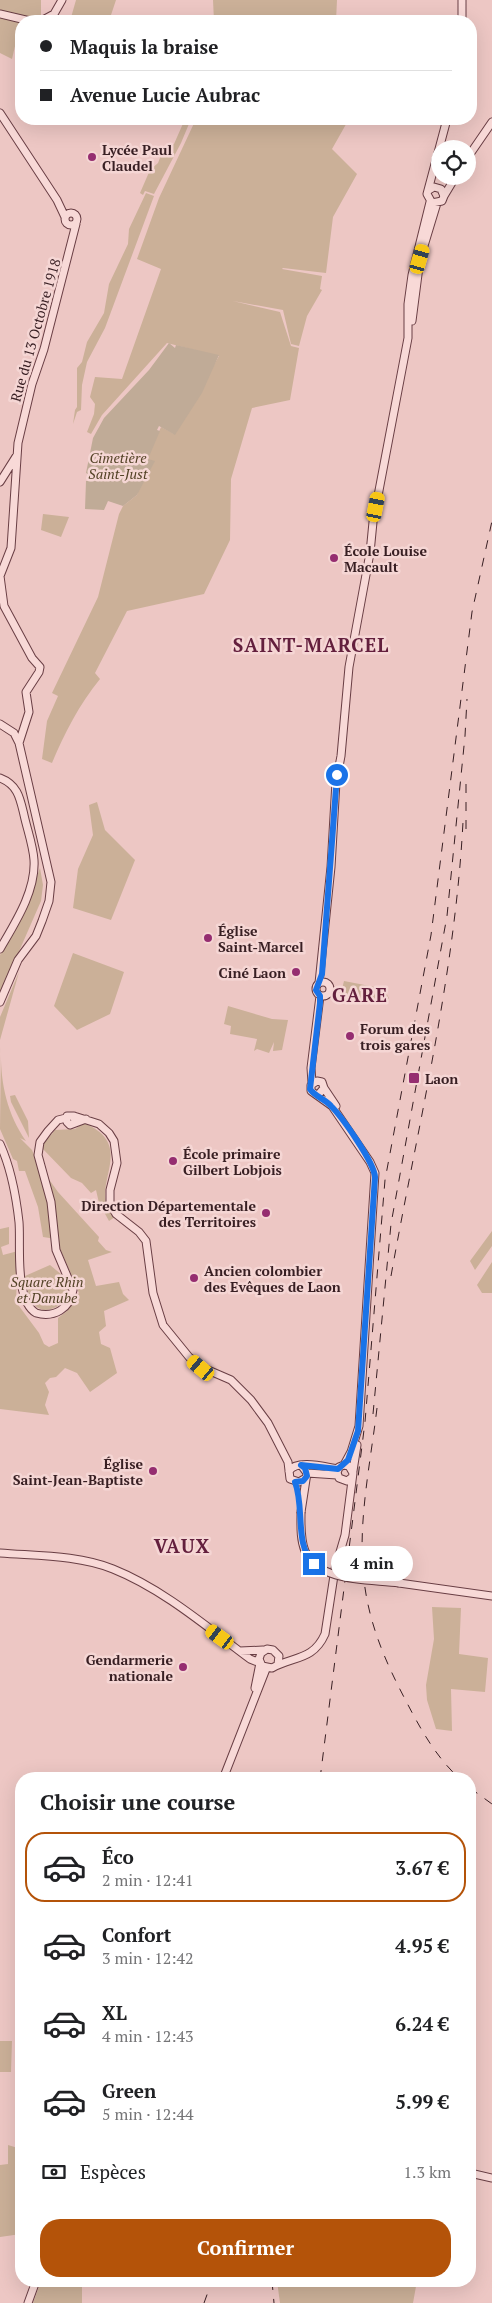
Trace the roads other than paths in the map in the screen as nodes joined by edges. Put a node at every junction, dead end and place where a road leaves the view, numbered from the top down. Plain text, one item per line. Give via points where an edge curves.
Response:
1 (62, 0) edge
2 (462, 0) edge
3 (0, 14) edge
4 (52, 15) edge
5 (462, 15) edge
6 (15, 18) edge
7 (0, 105) edge
8 (0, 112) edge
9 (492, 122) edge
10 (445, 125) edge
11 (476, 145) edge
12 (446, 185) edge
13 (438, 191) junction
14 (57, 200) junction
15 (434, 203) junction
16 (73, 213) junction
17 (65, 217) junction
18 (72, 224) junction
19 (408, 338) junction
20 (18, 452) junction
21 (0, 482) edge
22 (0, 724) edge
23 (19, 743) junction
24 (0, 778) edge
25 (331, 867) junction
26 (0, 949) edge
27 (322, 983) junction
28 (322, 996) junction
29 (0, 1002) edge
30 (315, 1082) junction
31 (324, 1088) junction
32 (318, 1095) junction
33 (358, 1143) junction
34 (0, 1144) edge
35 (358, 1432) junction
36 (293, 1466) junction
37 (340, 1470) junction
38 (306, 1476) junction
39 (349, 1477) junction
40 (295, 1482) junction
41 (301, 1510) junction
42 (0, 1554) edge
43 (492, 1596) edge
44 (263, 1650) junction
45 (240, 1651) junction
46 (278, 1654) junction
47 (300, 1658) junction
48 (260, 1663) junction
49 (278, 1664) junction
50 (266, 1669) junction
51 (252, 1701) junction
52 (226, 1772) edge
53 (476, 2174) edge
54 (492, 2178) edge
55 (33, 2287) edge
56 (26, 2303) edge

1 - 4 main road
2 - 5 main road
3 - 6 main road
7 - 8 main road
8 - 14 main road
9 - 11 main road
10 - 13 main road via 432,172
12 - 13 main road
13 - 15 main road
13 - 15 main road via 427,197
14 - 16 main road
14 - 17 main road
15 - 19 main road via 420,259
15 - 19 main road via 415,260 408,304
16 - 17 main road
16 - 18 main road via 77,216
17 - 18 main road via 65,221
18 - 20 main road, Rue du 13 Octobre 1918 via 73,240 32,384
19 - 25 main road via 372,522 370,553 349,667 336,782
20 - 21 main road, Rue du 13 Octobre 1918
20 - 23 main road via 11,548 0,576 4,606 40,669 26,692 29,712
22 - 23 main road via 14,733
23 - 29 main road via 51,887 47,910 36,936 18,960
24 - 26 main road via 18,793 34,853 34,870 20,912
25 - 27 main road
25 - 27 main road via 334,874
27 - 28 main road via 316,990
27 - 28 main road via 330,990
28 - 30 main road
30 - 31 main road via 323,1084
30 - 32 main road via 311,1091
31 - 32 main road
31 - 33 main road
32 - 33 main road via 332,1106
33 - 35 main road via 372,1165 375,1177
34 - 36 main road via 9,1167 18,1216 25,1301 36,1312 56,1313 66,1306 73,1290 56,1250 51,1202 38,1159 40,1142 58,1120 86,1119 102,1126 114,1141 117,1163 110,1203 116,1214 139,1232 146,1242 152,1288 163,1325 201,1368 230,1380 240,1388 260,1412 280,1450
35 - 37 main road via 350,1456
35 - 39 main road
36 - 37 main road
36 - 38 main road
36 - 40 main road via 290,1478
37 - 38 main road
37 - 39 main road
37 - 39 main road via 351,1467
38 - 40 main road via 301,1482
38 - 41 main road
39 - 47 main road via 345,1535 335,1569 326,1631 313,1651
40 - 41 main road
41 - 43 main road, bridge via 305,1551 321,1569 338,1575
42 - 45 main road via 78,1560 112,1568 150,1588
44 - 45 main road
44 - 46 main road via 270,1649
44 - 48 main road via 259,1656
45 - 48 main road
46 - 47 main road
46 - 49 main road
47 - 49 main road
48 - 50 main road
48 - 51 main road
49 - 50 main road
50 - 51 main road
51 - 52 main road
53 - 54 main road
55 - 56 main road

